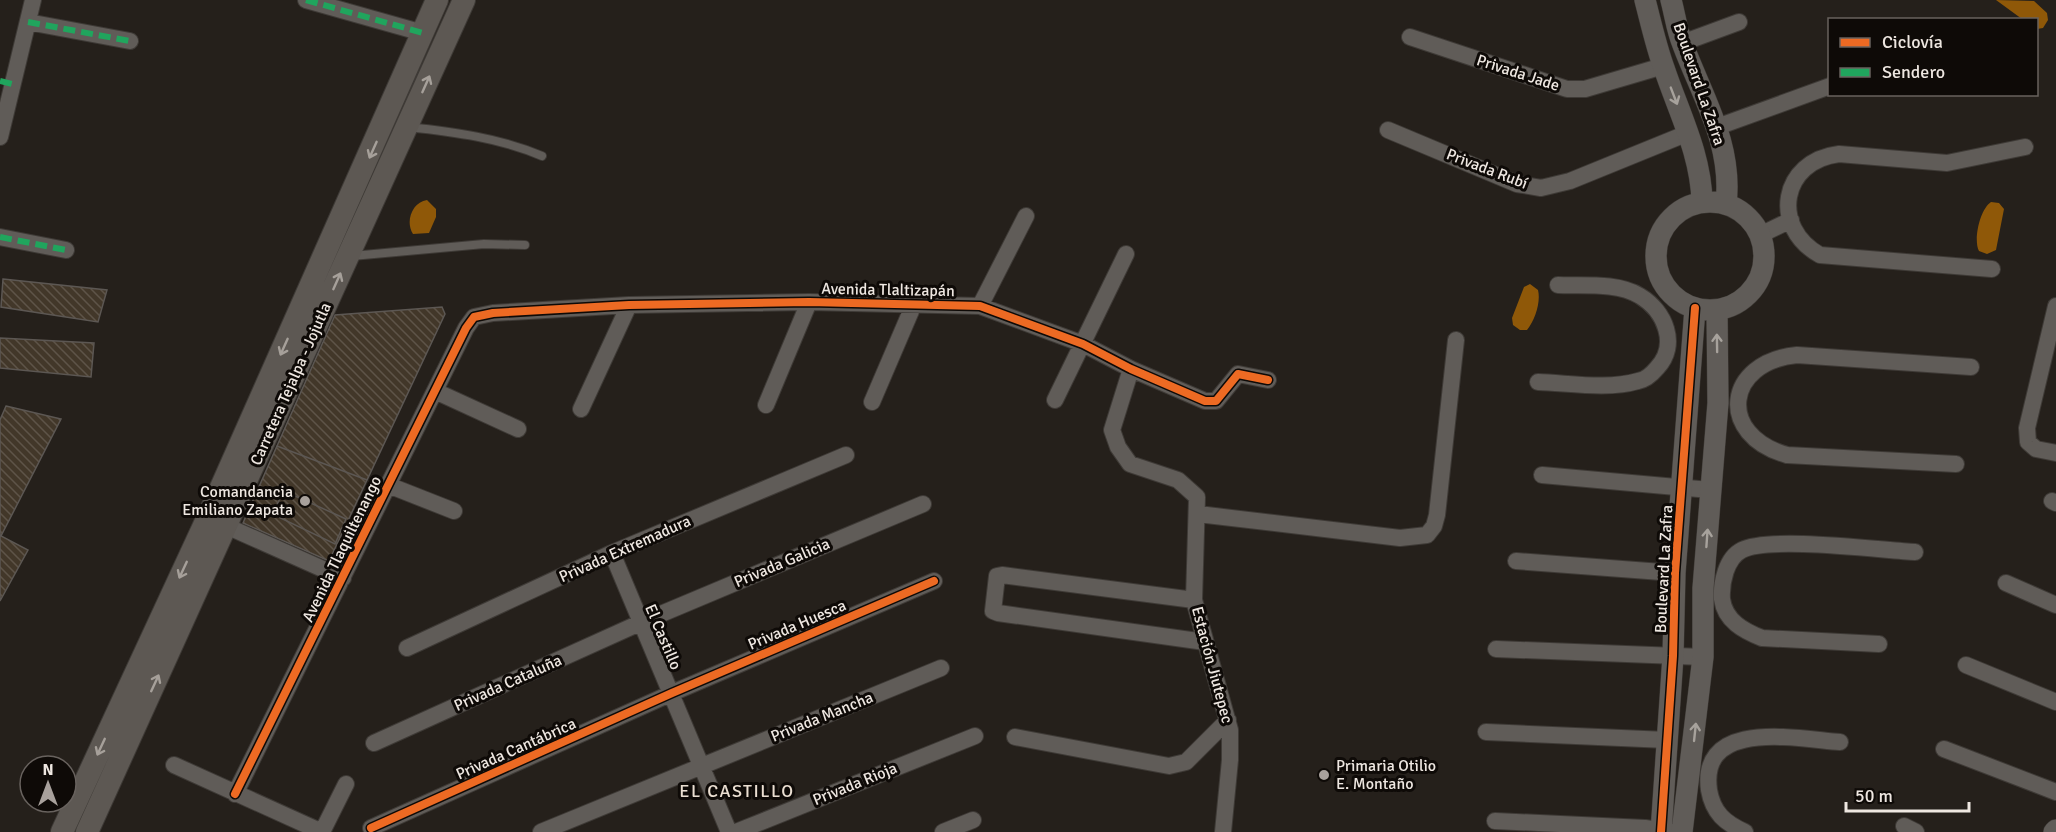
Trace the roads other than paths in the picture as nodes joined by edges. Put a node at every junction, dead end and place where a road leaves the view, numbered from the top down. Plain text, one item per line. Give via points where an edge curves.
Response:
1 (33, 0) edge
2 (306, 0) edge
3 (437, 0) edge
4 (464, 0) edge
5 (1645, 0) edge
6 (1671, 0) edge
7 (28, 22) junction
8 (1739, 22) dead end
9 (423, 33) junction
10 (1410, 37) dead end
11 (130, 41) dead end
12 (1682, 43) junction
13 (1663, 66) junction
14 (6, 83) edge
15 (1828, 87) edge
16 (407, 127) junction
17 (1717, 127) junction
18 (1388, 130) dead end
19 (1688, 133) junction
20 (0, 137) edge
21 (2025, 147) dead end
22 (543, 156) dead end
23 (1702, 202) junction
24 (1726, 204) junction
25 (1026, 216) dead end
26 (1791, 220) junction
27 (1760, 235) junction
28 (0, 237) edge
29 (525, 245) dead end
30 (66, 250) dead end
31 (1126, 254) dead end
32 (348, 256) junction
33 (1992, 269) dead end
34 (1558, 285) dead end
35 (809, 302) junction
36 (914, 304) junction
37 (629, 306) junction
38 (980, 306) junction
39 (2056, 306) edge
40 (1695, 308) junction
41 (1717, 310) junction
42 (474, 317) joint
43 (1456, 340) dead end
44 (1083, 344) junction
45 (1668, 345) junction
46 (1693, 346) junction
47 (1971, 367) dead end
48 (1131, 369) junction
49 (1268, 380) dead end
50 (1538, 382) dead end
51 (435, 391) junction
52 (1054, 400) dead end
53 (872, 402) dead end
54 (1740, 402) junction
55 (1718, 403) junction
56 (766, 405) dead end
57 (581, 409) dead end
58 (518, 429) dead end
59 (2056, 453) edge
60 (846, 455) dead end
61 (1956, 464) dead end
62 (1542, 475) dead end
63 (387, 485) junction
64 (1681, 489) junction
65 (1710, 490) junction
66 (923, 504) dead end
67 (454, 511) dead end
68 (1198, 514) junction
69 (217, 522) junction
70 (1915, 552) dead end
71 (612, 553) junction
72 (1516, 561) dead end
73 (1676, 573) junction
74 (343, 578) junction
75 (934, 581) dead end
76 (2006, 582) dead end
77 (1713, 588) junction
78 (1194, 600) junction
79 (2056, 605) edge
80 (642, 622) junction
81 (1205, 642) junction
82 (1879, 644) dead end
83 (406, 648) dead end
84 (1496, 649) dead end
85 (1673, 656) junction
86 (1703, 657) junction
87 (1966, 665) dead end
88 (941, 668) dead end
89 (672, 693) junction
90 (2056, 702) edge
91 (1228, 720) junction
92 (1486, 732) dead end
93 (975, 736) dead end
94 (1015, 737) dead end
95 (1667, 740) junction
96 (1840, 742) dead end
97 (374, 743) dead end
98 (1944, 748) dead end
99 (174, 765) dead end
100 (702, 766) junction
101 (1699, 777) junction
102 (346, 784) dead end
103 (2056, 792) edge
104 (235, 794) junction
105 (973, 820) dead end
106 (1495, 821) dead end
107 (371, 828) dead end
108 (62, 832) edge
109 (87, 832) edge
110 (541, 832) edge
111 (729, 832) edge
112 (736, 832) edge
113 (943, 832) edge
114 (1223, 832) edge
115 (1669, 832) edge
116 (1746, 832) edge

1 - 7 street
2 - 9 street
3 - 9 main road, Carretera Tejalpa - Jojutla
16 -> 4 main road, Carretera Tejalpa - Jojutla
5 - 13 street, Boulevard La Zafra
6 - 12 street, Boulevard La Zafra
7 - 11 street
7 - 14 street
8 - 12 street
9 -> 69 main road, Carretera Tejalpa - Jojutla
10 - 13 street, Privada Jade via 1567,89 1585,89
12 - 17 street, Boulevard La Zafra
13 -> 19 street, Boulevard La Zafra
14 - 20 street
15 - 17 street
16 - 22 lane via 519,146
16 - 32 main road, Carretera Tejalpa - Jojutla
17 - 24 street, Boulevard La Zafra via 1729,178
18 - 19 street, Privada Rubí via 1516,183 1541,188 1570,181
19 - 23 street, Boulevard La Zafra via 1701,178
21 - 26 street via 1947,163 1823,156 1797,175 1788,193
23 - 24 street
23 - 40 street via 1671,218 1656,249 1656,267 1662,283 1673,296
24 - 27 street via 1749,218
25 - 38 street
26 - 27 street
26 - 33 street via 1806,248 1820,255
27 - 41 street via 1765,259 1762,275 1743,300
28 - 30 street
29 - 32 lane via 484,244
31 - 44 street
69 -> 32 main road, Carretera Tejalpa - Jojutla
34 - 45 street via 1620,289 1639,295 1665,323
35 - 36 street, Avenida Tlaltizapán
35 - 37 street, Avenida Tlaltizapán
35 - 56 street
36 - 38 street, Avenida Tlaltizapán
36 - 53 street
37 - 42 street, Avenida Tlaltizapán
37 - 57 street
38 - 44 street, Avenida Tlaltizapán
39 - 59 street via 2026,428 2028,442 2036,449
40 - 41 street
40 - 46 street, Boulevard La Zafra
55 -> 41 street
42 - 51 street, Avenida Tlaquiltenango
43 - 68 street via 1437,515 1427,535 1400,538
44 - 48 street, Avenida Tlaltizapán
44 - 52 street
45 - 46 street
45 - 50 street via 1665,360 1641,381
46 - 64 street, Boulevard La Zafra
47 - 54 street via 1778,357 1759,365 1747,377
48 - 49 street, Avenida Tlaltizapán via 1204,401 1216,401 1224,395 1238,374
48 - 68 street, Estación Jiutepec via 1112,430 1118,447 1130,464 1178,480 1197,497
51 - 58 street
51 - 63 street, Avenida Tlaquiltenango
54 - 55 street
54 - 61 street via 1740,421 1748,434 1771,450
55 - 65 street
60 - 71 street, Privada Extremadura
62 - 64 street
63 - 67 street
63 - 74 street, Avenida Tlaquiltenango
64 - 65 street
64 - 73 street, Boulevard La Zafra
77 -> 65 street
66 - 80 street, Privada Galicia
68 - 78 street, Estación Jiutepec
69 - 74 street
69 -> 108 main road, Carretera Tejalpa - Jojutla
109 -> 69 main road, Carretera Tejalpa - Jojutla
70 - 77 street via 1754,545 1731,560
71 - 80 street, El Castillo
71 - 83 street, Privada Extremadura
72 - 73 street
73 - 85 street, Boulevard La Zafra
74 - 104 street, Avenida Tlaquiltenango
75 - 89 street, Privada Huesca
76 - 79 street
77 - 82 street via 1736,626 1762,638
77 - 86 street
78 - 81 street, Estación Jiutepec
78 - 81 street via 1002,575 997,576 993,611
80 - 89 street, El Castillo
80 - 97 street, Privada Cataluña
81 - 91 street, Estación Jiutepec
84 - 85 street
85 - 86 street
85 - 95 street, Boulevard La Zafra
101 -> 86 street
87 - 90 street
88 - 100 street, Privada Mancha
89 - 100 street, El Castillo
89 - 107 street, Privada Cantábrica
91 - 94 street via 1186,762 1169,766
91 - 114 street, Estación Jiutepec via 1230,760
92 - 95 street
93 - 112 street, Privada Rioja
95 - 115 street, Boulevard La Zafra
96 - 101 street via 1751,737 1733,741
98 - 103 street
99 - 104 street
100 - 110 street, Privada Mancha
100 - 111 street, El Castillo
101 - 115 street
101 - 116 street via 1717,815
102 - 104 street via 322,832
105 - 113 street
106 - 115 street

